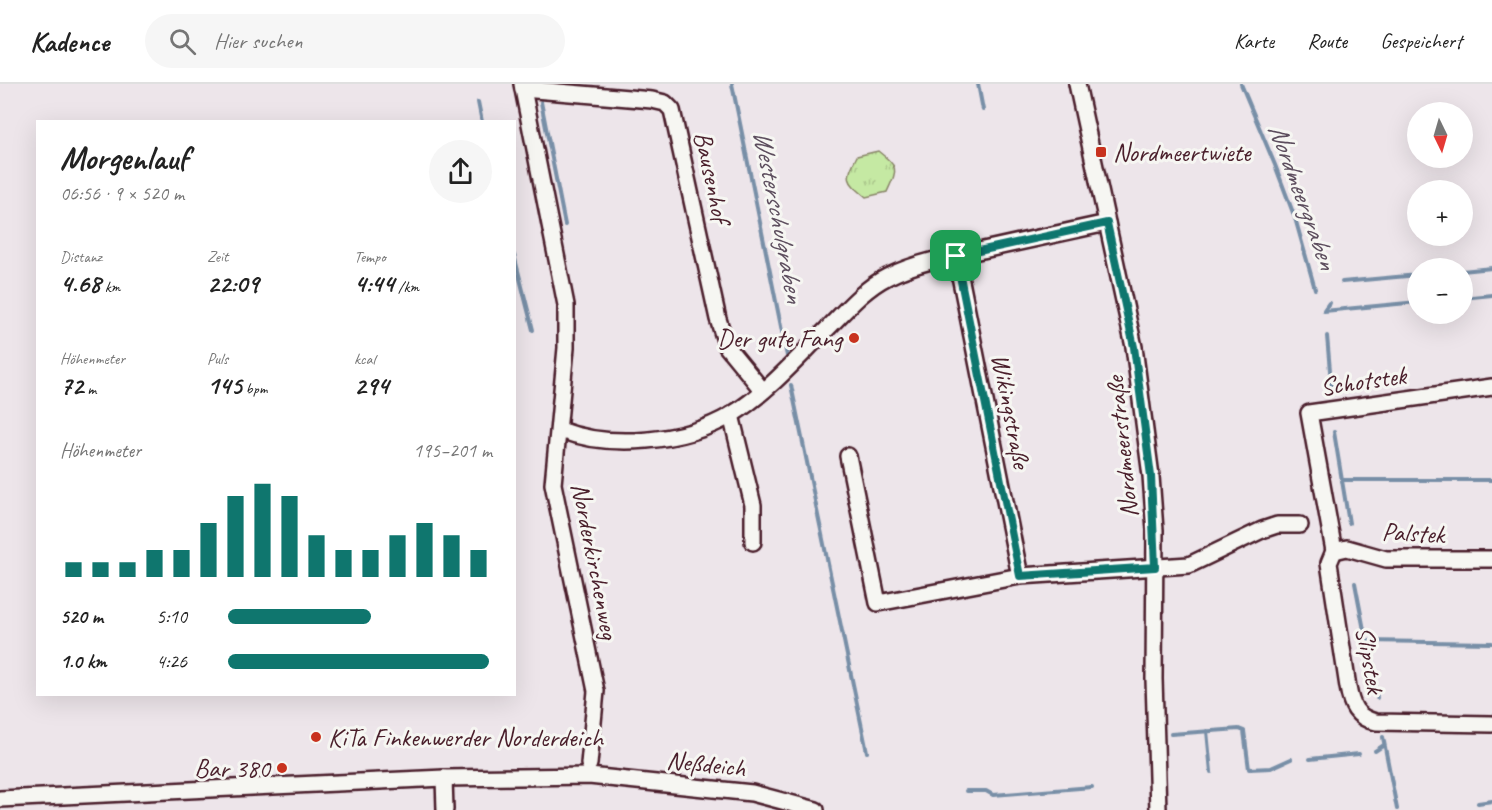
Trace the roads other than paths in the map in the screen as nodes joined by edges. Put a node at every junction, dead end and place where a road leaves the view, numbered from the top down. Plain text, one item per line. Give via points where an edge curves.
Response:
1 (1077, 84) edge
2 (523, 87) edge
3 (1107, 223) junction
4 (956, 256) junction
5 (1492, 387) edge
6 (763, 391) junction
7 (731, 415) junction
8 (560, 430) junction
9 (848, 456) dead end
10 (1300, 525) dead end
11 (753, 542) dead end
12 (1334, 551) junction
13 (1492, 559) edge
14 (1155, 567) junction
15 (1020, 576) junction
16 (1492, 724) edge
17 (589, 770) junction
18 (444, 778) junction
19 (0, 799) edge
20 (775, 804) edge
21 (445, 810) edge
22 (816, 810) edge
23 (1158, 810) edge

1 - 3 street, Nordmeerstraße
2 - 6 street, Bausenhof via 652,100 665,103 672,110 727,347
2 - 8 street, Norderkirchenweg via 566,305
3 - 4 street
3 - 14 street, Nordmeerstraße via 1134,347 1151,476
4 - 6 street via 886,278 859,298
4 - 15 street, Wikingstraße
5 - 12 street, Schotstek via 1309,413
6 - 7 street
7 - 8 street via 683,433 632,441 579,438
7 - 11 street via 753,505
8 - 17 street, Norderkirchenweg via 553,477 555,501 596,691
9 - 15 street via 878,603
10 - 14 street via 1277,525 1262,530 1189,565
12 - 13 street, Palstek via 1347,548 1386,559
12 - 16 street, Slipstek via 1329,563 1348,687 1357,713 1376,722
14 - 15 street
14 - 23 street, Nordmeerstraße
17 - 18 street, Neßdeich
17 - 20 street, Neßdeich via 726,789
18 - 19 street, Neßdeich
18 - 21 street
20 - 22 street, Neßdeich

